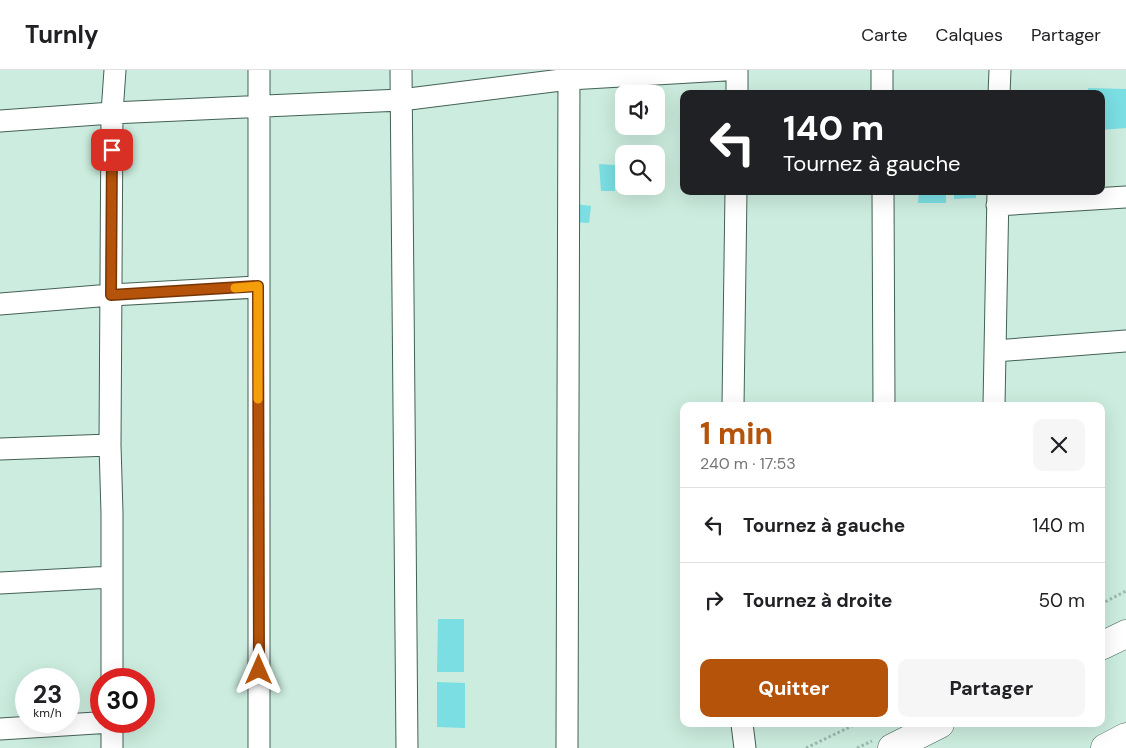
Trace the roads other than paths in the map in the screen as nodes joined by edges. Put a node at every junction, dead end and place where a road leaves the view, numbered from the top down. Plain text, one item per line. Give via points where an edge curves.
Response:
1 (115, 70) edge
2 (259, 70) edge
3 (401, 70) edge
4 (725, 70) edge
5 (737, 70) edge
6 (882, 70) edge
7 (1000, 70) edge
8 (569, 75) edge
9 (737, 90) edge
10 (882, 90) edge
11 (999, 90) edge
12 (401, 100) junction
13 (258, 106) junction
14 (112, 113) junction
15 (0, 122) edge
16 (736, 195) edge
17 (883, 195) edge
18 (1126, 197) edge
19 (997, 198) edge
20 (258, 286) junction
21 (111, 295) junction
22 (0, 304) edge
23 (1126, 340) edge
24 (995, 351) junction
25 (733, 402) edge
26 (884, 402) edge
27 (994, 402) edge
28 (110, 445) junction
29 (0, 449) edge
30 (112, 577) junction
31 (0, 583) edge
32 (1126, 634) edge
33 (1105, 644) edge
34 (112, 668) edge
35 (90, 723) edge
36 (742, 727) edge
37 (931, 727) edge
38 (0, 729) edge
39 (112, 733) edge
40 (902, 737) edge
41 (1126, 737) edge
42 (112, 748) edge
43 (259, 748) edge
44 (407, 748) edge
45 (567, 748) edge
46 (745, 748) edge
47 (1104, 748) edge

1 - 14 street
2 - 13 street
3 - 12 street
4 - 8 street
5 - 9 street
6 - 10 street
7 - 11 street
8 - 12 street
8 - 45 street
12 - 13 street
12 - 44 street
13 - 14 street
13 - 20 street
14 - 15 street
14 - 21 street
16 - 25 street
17 - 26 street
18 - 19 street
19 - 24 street
20 - 21 street
20 - 43 street
21 - 22 street
21 - 28 street
23 - 24 street
24 - 27 street
28 - 29 street
28 - 30 street
30 - 31 street
30 - 34 street
32 - 33 main road
35 - 38 street
36 - 46 street
37 - 40 main road
39 - 42 street
41 - 47 main road

